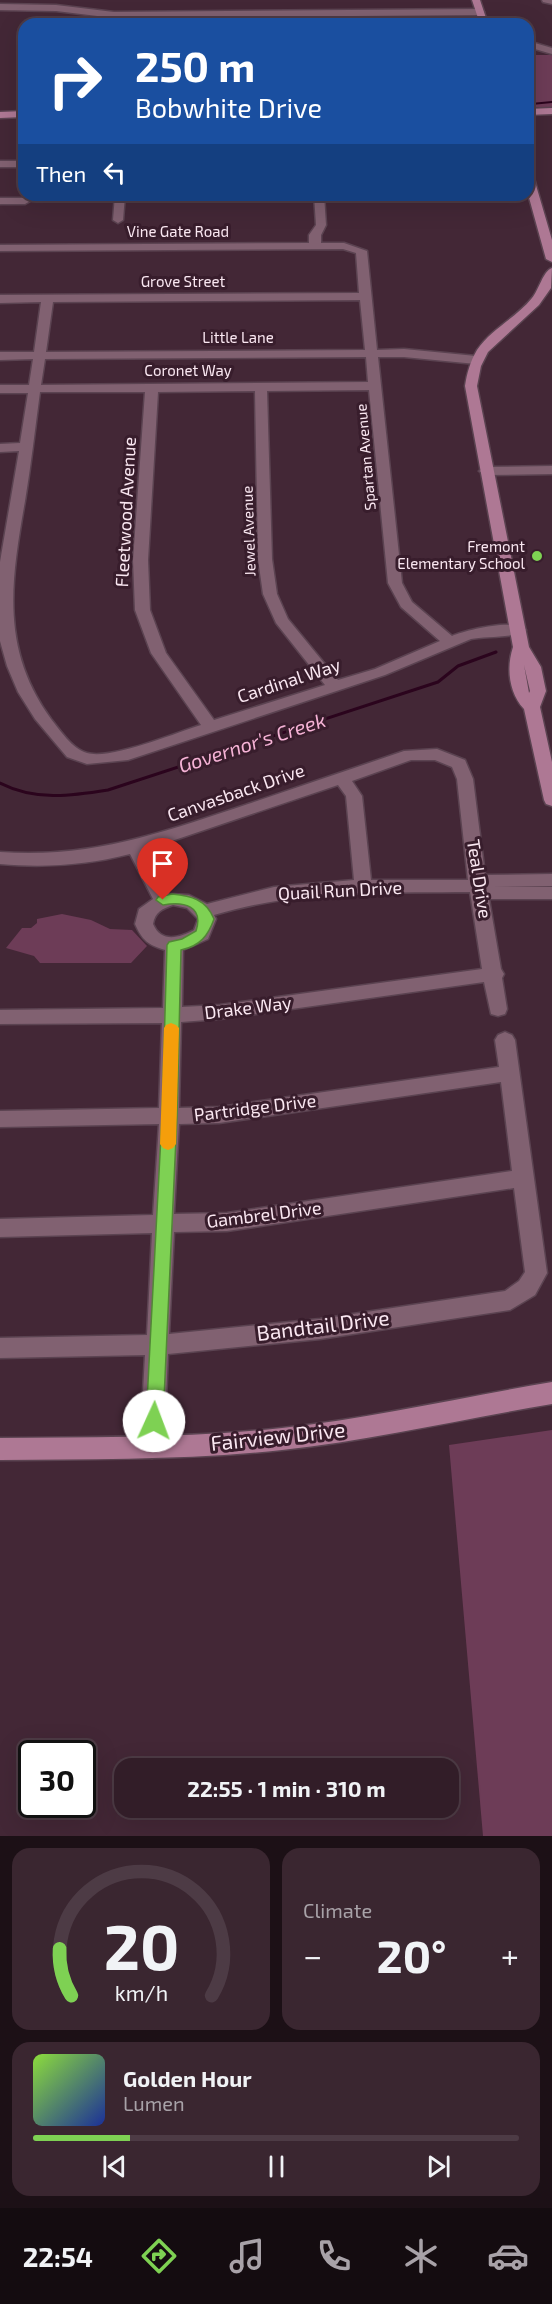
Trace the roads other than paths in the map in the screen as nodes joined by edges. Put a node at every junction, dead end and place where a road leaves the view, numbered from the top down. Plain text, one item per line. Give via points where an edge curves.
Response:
1 (166, 0) edge
2 (476, 0) edge
3 (546, 0) edge
4 (552, 1) edge
5 (86, 2) dead end
6 (0, 7) edge
7 (77, 11) junction
8 (480, 12) junction
9 (165, 15) junction
10 (71, 18) edge
11 (482, 18) edge
12 (534, 47) edge
13 (552, 51) edge
14 (552, 111) edge
15 (534, 112) edge
16 (18, 114) edge
17 (0, 115) edge
18 (18, 164) edge
19 (0, 165) edge
20 (534, 196) edge
21 (18, 199) edge
22 (0, 201) edge
23 (120, 201) edge
24 (319, 201) edge
25 (118, 220) dead end
26 (315, 246) junction
27 (0, 248) edge
28 (357, 248) joint
29 (552, 259) edge
30 (552, 271) edge
31 (550, 284) edge
32 (367, 296) junction
33 (48, 298) junction
34 (0, 299) edge
35 (373, 354) junction
36 (0, 356) edge
37 (39, 356) junction
38 (476, 360) junction
39 (376, 386) junction
40 (261, 387) junction
41 (152, 388) junction
42 (0, 389) edge
43 (35, 389) junction
44 (0, 447) edge
45 (26, 447) junction
46 (552, 470) edge
47 (486, 471) junction
48 (0, 512) edge
49 (16, 512) junction
50 (3, 582) edge
51 (518, 630) junction
52 (450, 642) junction
53 (5, 650) edge
54 (335, 687) junction
55 (211, 727) junction
56 (446, 757) joint
57 (342, 778) junction
58 (551, 791) edge
59 (136, 848) junction
60 (0, 858) edge
61 (552, 880) edge
62 (478, 886) junction
63 (519, 886) junction
64 (363, 887) junction
65 (552, 892) edge
66 (163, 900) junction
67 (204, 911) junction
68 (174, 945) junction
69 (495, 974) junction
70 (498, 1009) dead end
71 (172, 1016) junction
72 (0, 1017) edge
73 (505, 1040) dead end
74 (509, 1073) junction
75 (169, 1116) junction
76 (0, 1119) edge
77 (525, 1178) junction
78 (165, 1224) junction
79 (0, 1228) edge
80 (157, 1345) junction
81 (0, 1348) edge
82 (552, 1393) edge
83 (152, 1448) junction
84 (0, 1449) edge

1 - 9 street
2 - 8 main road
3 - 4 street
5 - 7 street
6 - 7 street
7 - 9 street
7 - 10 street
8 - 9 street
8 - 11 main road
12 - 13 street
14 - 15 main road
16 - 17 main road
18 - 19 street
20 - 29 main road
21 - 22 street
23 - 25 street
24 - 26 street via 321,225 315,235
26 - 27 street, Vine Gate Road
26 - 28 street, Vine Gate Road
28 - 32 street, Spartan Avenue via 362,253
30 - 31 main road
31 - 38 main road via 490,341
32 - 33 street, Grove Street
32 - 35 street, Spartan Avenue
33 - 34 street, Grove Street
33 - 37 street
35 - 37 street, Little Lane
35 - 38 street, Little Lane via 426,354
35 - 39 street, Spartan Avenue
36 - 37 street, Little Lane
37 - 43 street
38 - 47 main road via 472,390
39 - 40 street, Coronet Way
39 - 52 street, Spartan Avenue via 395,583 406,604
40 - 41 street, Coronet Way
40 - 54 street, Jewel Avenue via 265,559 270,594 281,620
41 - 43 street, Coronet Way
41 - 55 street, Fleetwood Avenue via 142,533 142,604 160,653
42 - 43 street, Coronet Way
43 - 45 street
44 - 45 street
45 - 49 street
46 - 47 street
47 - 51 main road
48 - 49 street
49 - 50 street
50 - 53 street
51 - 52 street, Cardinal Way via 483,632
51 - 58 main road via 521,647 516,662 522,696 532,707
52 - 54 street, Cardinal Way
53 - 55 street, Cardinal Way via 28,697 70,753 79,758 102,760 122,756
54 - 55 street, Cardinal Way
56 - 57 street, Canvasback Drive via 410,755
56 - 62 street, Teal Drive via 459,765 465,779
57 - 59 street, Canvasback Drive
57 - 64 street via 354,796
59 - 60 street, Canvasback Drive via 72,859
59 - 66 street
61 - 63 street, Quail Run Drive
62 - 63 street, Quail Run Drive via 491,893
62 - 64 street, Quail Run Drive
62 - 69 street, Teal Drive
63 - 65 street, Quail Run Drive
64 - 67 street, Quail Run Drive via 297,890
66 - 67 street via 191,901
66 - 68 street via 147,911 143,927 153,940
67 - 68 street via 207,919 202,934 185,944
68 - 71 street
69 - 70 street, Teal Drive
69 - 71 street, Drake Way
71 - 72 street, Drake Way
71 - 75 street
73 - 74 street
74 - 75 street, Partridge Drive via 219,1114
74 - 77 street
75 - 76 street, Partridge Drive
75 - 78 street
77 - 78 street, Gambrel Drive via 227,1222
77 - 80 street, Bandtail Drive via 536,1273 527,1288 510,1300 320,1329
78 - 79 street, Gambrel Drive
78 - 80 street
80 - 81 street, Bandtail Drive
80 - 83 street
82 - 83 main road, Fairview Drive via 310,1436
83 - 84 main road, Fairview Drive

